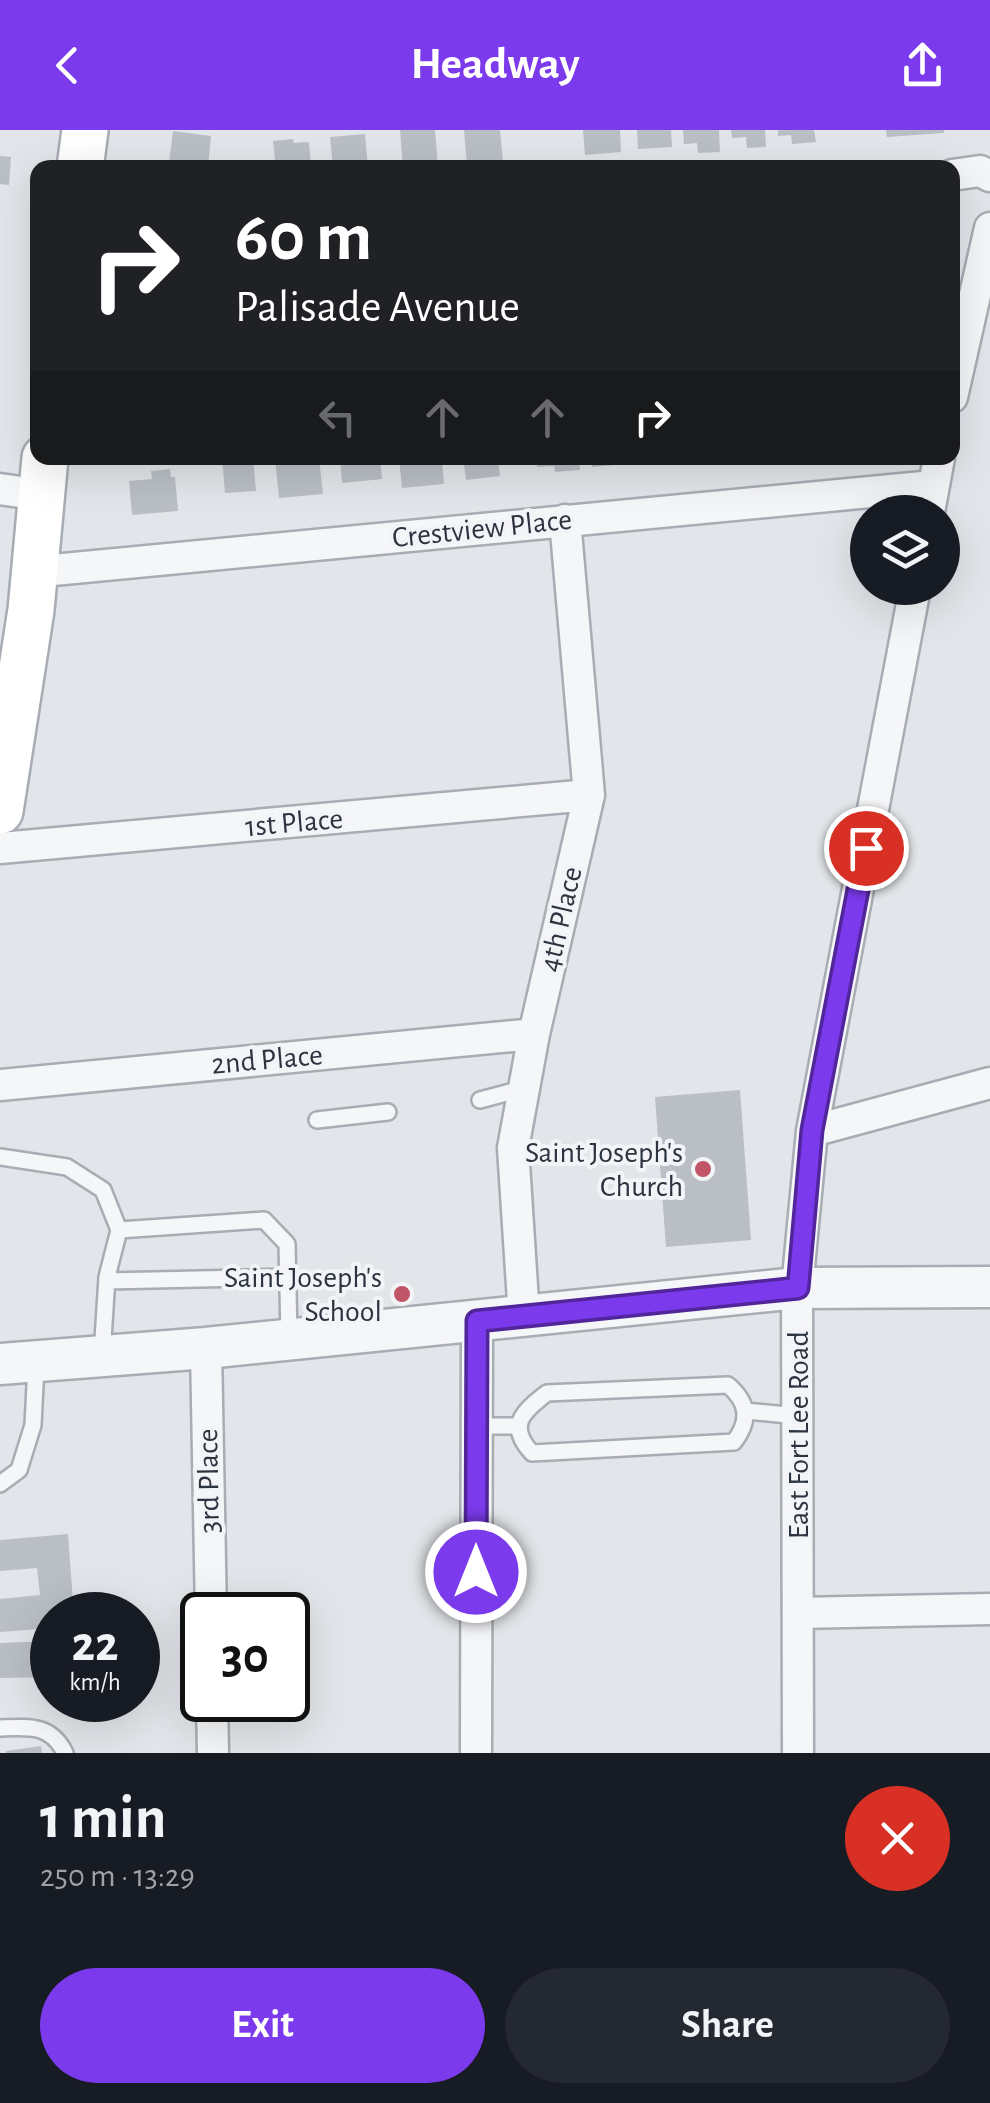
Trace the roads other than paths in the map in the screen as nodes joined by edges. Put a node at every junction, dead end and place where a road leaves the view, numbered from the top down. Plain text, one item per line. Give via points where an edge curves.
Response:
1 (85, 130) edge
2 (81, 160) edge
3 (960, 173) edge
4 (990, 176) edge
5 (990, 228) edge
6 (960, 361) edge
7 (29, 481) edge
8 (934, 485) edge
9 (565, 520) junction
10 (32, 572) junction
11 (913, 605) edge
12 (588, 795) junction
13 (0, 811) edge
14 (0, 848) edge
15 (534, 1034) junction
16 (990, 1083) edge
17 (0, 1085) edge
18 (525, 1088) junction
19 (480, 1100) dead end
20 (388, 1112) dead end
21 (317, 1120) dead end
22 (812, 1130) junction
23 (0, 1157) edge
24 (119, 1230) junction
25 (288, 1278) junction
26 (107, 1281) junction
27 (990, 1287) edge
28 (798, 1288) junction
29 (524, 1317) junction
30 (477, 1321) junction
31 (288, 1340) junction
32 (206, 1348) junction
33 (102, 1356) junction
34 (18, 1362) edge
35 (746, 1411) junction
36 (798, 1416) junction
37 (477, 1426) junction
38 (519, 1426) junction
39 (0, 1484) edge
40 (210, 1592) edge
41 (990, 1609) edge
42 (798, 1613) junction
43 (212, 1722) edge
44 (0, 1728) edge
45 (65, 1753) edge
46 (213, 1753) edge
47 (476, 1753) edge
48 (798, 1753) edge

1 - 2 main road
3 - 4 street
5 - 6 street
7 - 10 main road
8 - 9 street, Crestview Place
9 - 10 street, Crestview Place
9 - 12 street, 4th Place
10 - 13 main road
11 - 22 street, East Fort Lee Road
12 - 14 street, 1st Place
12 - 15 street, 4th Place
15 - 17 street, 2nd Place
15 - 18 street, 4th Place
16 - 22 street
18 - 19 lane
18 - 29 street, 4th Place via 513,1148
20 - 21 lane
22 - 28 street, East Fort Lee Road
23 - 24 lane via 67,1167 103,1190
24 - 25 lane via 264,1220 287,1244
24 - 26 lane
25 - 26 lane
25 - 31 lane
26 - 33 lane
27 - 28 street
28 - 29 street
28 - 36 street, East Fort Lee Road
29 - 30 street
30 - 31 street
30 - 37 street
31 - 32 street
32 - 33 street
32 - 40 street, 3rd Place
33 - 34 street
34 - 39 lane via 33,1425 19,1470
35 - 36 lane
35 - 38 lane via 728,1385 547,1393 524,1411
35 - 38 lane via 745,1428 734,1442 532,1453
36 - 42 street, East Fort Lee Road
37 - 38 lane
37 - 47 street
41 - 42 street
42 - 48 street, East Fort Lee Road
43 - 46 street
44 - 45 lane via 50,1731

